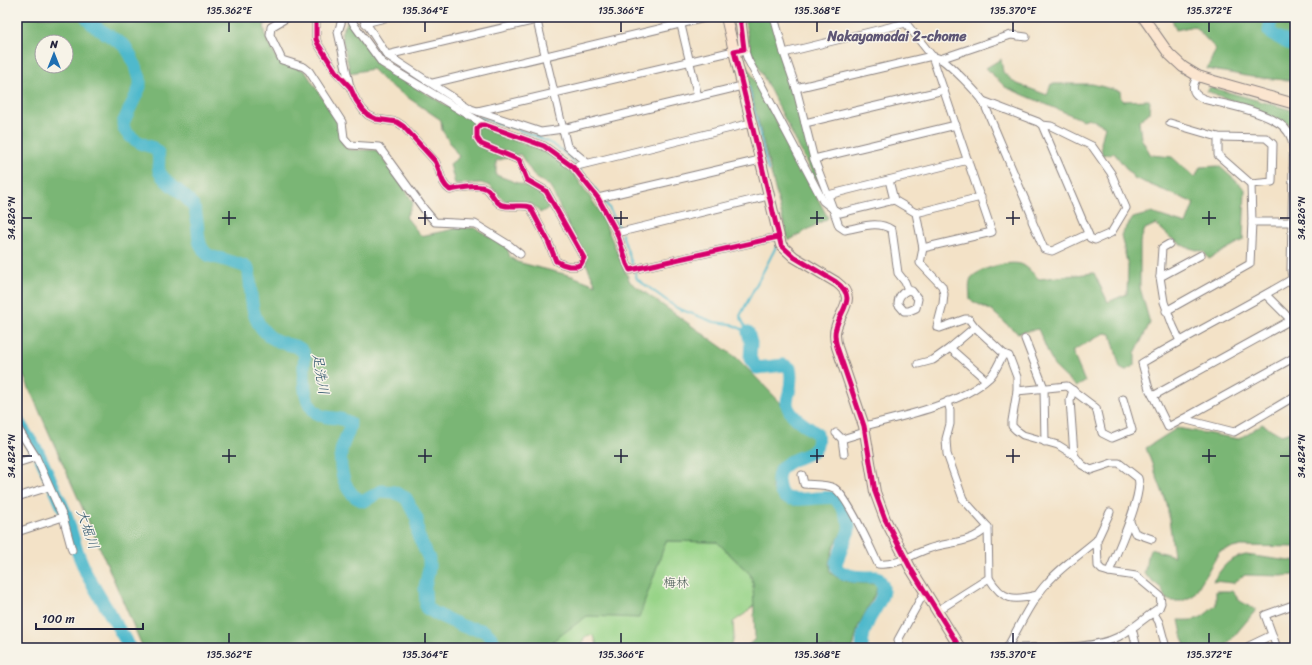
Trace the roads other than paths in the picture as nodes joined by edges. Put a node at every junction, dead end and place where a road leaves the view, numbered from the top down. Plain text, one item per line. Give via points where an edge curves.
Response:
1 (288, 17) edge
2 (311, 17) edge
3 (343, 17) edge
4 (350, 17) edge
5 (389, 17) edge
6 (549, 17) edge
7 (709, 17) edge
8 (726, 17) edge
9 (740, 17) edge
10 (774, 17) edge
11 (901, 17) edge
12 (1143, 17) edge
13 (536, 18) edge
14 (363, 20) edge
15 (906, 23) junction
16 (681, 25) junction
17 (1026, 37) dead end
18 (739, 50) junction
19 (784, 53) junction
20 (388, 55) junction
21 (545, 56) junction
22 (932, 56) junction
23 (940, 58) junction
24 (689, 61) junction
25 (1198, 76) junction
26 (433, 84) junction
27 (742, 86) junction
28 (350, 87) junction
29 (796, 88) junction
30 (944, 90) junction
31 (554, 92) junction
32 (698, 97) junction
33 (983, 102) junction
34 (1295, 104) edge
35 (478, 111) junction
36 (751, 123) junction
37 (805, 123) junction
38 (1170, 123) dead end
39 (485, 125) junction
40 (956, 125) junction
41 (1042, 126) junction
42 (563, 129) junction
43 (1218, 136) junction
44 (814, 159) junction
45 (760, 160) junction
46 (968, 160) junction
47 (587, 163) junction
48 (573, 167) junction
49 (1294, 168) edge
50 (889, 180) junction
51 (1251, 184) junction
52 (828, 195) junction
53 (768, 196) junction
54 (981, 197) junction
55 (598, 198) junction
56 (894, 200) junction
57 (833, 209) junction
58 (916, 212) junction
59 (1252, 222) junction
60 (1292, 222) junction
61 (617, 233) junction
62 (1088, 234) junction
63 (778, 237) junction
64 (1170, 244) dead end
65 (923, 248) junction
66 (520, 254) dead end
67 (1201, 255) dead end
68 (1160, 277) junction
69 (1294, 281) edge
70 (908, 290) dead end
71 (1266, 295) junction
72 (1166, 311) junction
73 (1293, 321) edge
74 (975, 327) junction
75 (1025, 338) dead end
76 (1180, 340) junction
77 (950, 348) junction
78 (1004, 354) junction
79 (1295, 357) edge
80 (918, 364) dead end
81 (986, 380) junction
82 (1044, 388) junction
83 (1073, 390) junction
84 (1017, 391) junction
85 (1153, 396) junction
86 (1295, 396) edge
87 (1123, 399) dead end
88 (948, 401) junction
89 (1182, 419) junction
90 (17, 428) edge
91 (864, 429) junction
92 (836, 433) dead end
93 (842, 439) junction
94 (1045, 442) junction
95 (844, 454) dead end
96 (1074, 455) junction
97 (36, 457) junction
98 (17, 463) edge
99 (802, 475) dead end
100 (50, 487) junction
101 (17, 497) edge
102 (1110, 512) dead end
103 (63, 517) junction
104 (1130, 522) junction
105 (988, 527) junction
106 (17, 532) edge
107 (1152, 539) dead end
108 (1097, 540) junction
109 (72, 550) dead end
110 (905, 558) junction
111 (1109, 572) junction
112 (989, 578) junction
113 (925, 591) junction
114 (1038, 595) junction
115 (1295, 607) edge
116 (937, 611) junction
117 (1153, 612) junction
118 (1132, 628) junction
119 (1272, 635) junction
120 (1064, 647) edge
121 (902, 648) edge
122 (960, 648) edge
123 (1006, 648) edge
124 (1014, 648) edge
125 (1138, 648) edge
126 (1166, 648) edge
127 (1248, 648) edge
128 (1277, 648) edge

1 - 66 street via 271,28 270,35 282,60 309,71 342,122 344,138 350,145 379,146 435,222 475,224
2 - 28 street via 316,22 318,44 336,72
3 - 28 street via 338,32
4 - 39 street via 382,63
5 - 14 street
6 - 13 street
7 - 16 street
8 - 18 street
9 - 18 street
10 - 19 street
11 - 15 street
12 - 25 street via 1169,54
13 - 20 street
13 - 21 street
14 - 20 street
15 - 19 street
15 - 22 street
16 - 21 street
16 - 24 street
17 - 23 street via 1011,35
18 - 24 street
18 - 27 street
18 - 57 street via 748,60 823,201
19 - 29 street
20 - 26 street
21 - 26 street
21 - 31 street
22 - 23 street
22 - 29 street
22 - 30 street
23 - 33 street
24 - 31 street
24 - 32 street
25 - 34 street
25 - 49 street via 1193,88 1194,92 1203,98 1251,111 1281,124 1292,139
26 - 35 street
27 - 32 street
27 - 36 street
28 - 39 street via 368,115 376,119 397,122 403,126 435,161 442,181 450,190 478,187 487,189 498,204 503,206 530,207 556,261 569,266 581,264 584,258 546,191 527,180 519,160 481,144 476,138 477,129
29 - 37 street
30 - 37 street
30 - 40 street
31 - 35 street
31 - 42 street
32 - 42 street
33 - 41 street via 1038,122
33 - 62 street via 1044,249 1052,251
35 - 42 street via 542,132
36 - 45 street
36 - 47 street
37 - 44 street
38 - 43 street
39 - 48 street via 544,146
40 - 44 street
40 - 46 street
41 - 62 street
41 - 62 street via 1051,126 1092,146 1111,173 1126,208 1111,233 1095,240
42 - 47 street via 567,146
43 - 51 street via 1218,155
43 - 51 street via 1266,138 1273,144 1272,182
44 - 52 street
45 - 53 street
45 - 55 street
46 - 50 street
46 - 54 street
47 - 48 street
48 - 55 street
49 - 60 street
50 - 52 street
50 - 56 street
51 - 59 street
52 - 57 street
53 - 61 street
53 - 63 street
54 - 58 street
54 - 65 street via 992,232
55 - 61 street
56 - 57 street via 840,212
56 - 58 street
57 - 70 street via 839,226 845,230 877,224 885,225 892,230 898,273
58 - 65 street
59 - 60 street
59 - 72 street via 1250,264
60 - 69 street via 1291,270
61 - 63 street via 630,270
63 - 91 street via 788,253 842,286 846,294 847,304 834,337
64 - 68 street via 1162,248
65 - 74 street via 920,264 942,286 944,294 937,327 965,319 969,319
67 - 68 street
68 - 72 street
69 - 71 street
71 - 73 street
71 - 76 street
72 - 76 street
73 - 85 street
74 - 77 street
74 - 78 street
75 - 82 street
76 - 85 street via 1142,363 1148,389
77 - 80 street via 932,360
77 - 81 street
78 - 81 street
78 - 84 street via 1009,356 1017,377
79 - 89 street
81 - 88 street via 962,396
82 - 83 street via 1067,386
82 - 84 street
82 - 94 street
83 - 87 street via 1096,408 1102,433 1112,438 1132,430
83 - 96 street via 1070,400
84 - 94 street via 1012,426 1023,435
85 - 89 street via 1168,427
86 - 89 street via 1234,432
88 - 91 street
88 - 105 street via 950,424 946,439 947,454 963,499
90 - 97 street
91 - 93 street
91 - 110 street via 875,492 885,519
92 - 93 street
93 - 95 street
94 - 96 street via 1058,445
96 - 104 street via 1087,469 1119,463 1138,478 1140,486
97 - 98 street
97 - 100 street
99 - 110 street via 804,484 828,486 843,495 878,564 893,564
100 - 101 street
100 - 103 street
102 - 108 street
103 - 106 street
103 - 109 street
104 - 107 street via 1135,533
104 - 111 street
105 - 110 street via 976,537 929,548
105 - 112 street
108 - 111 street via 1098,566
108 - 114 street via 1059,572
110 - 113 street
111 - 117 street via 1136,576 1159,595 1161,603
112 - 114 street via 1002,594 1011,599
112 - 116 street
113 - 116 street
113 - 121 street via 898,640
114 - 123 street
115 - 119 street via 1294,605 1265,615
116 - 122 street
117 - 118 street
117 - 126 street via 1159,622
118 - 120 street via 1101,643
118 - 125 street
119 - 127 street
119 - 128 street
120 - 124 street

